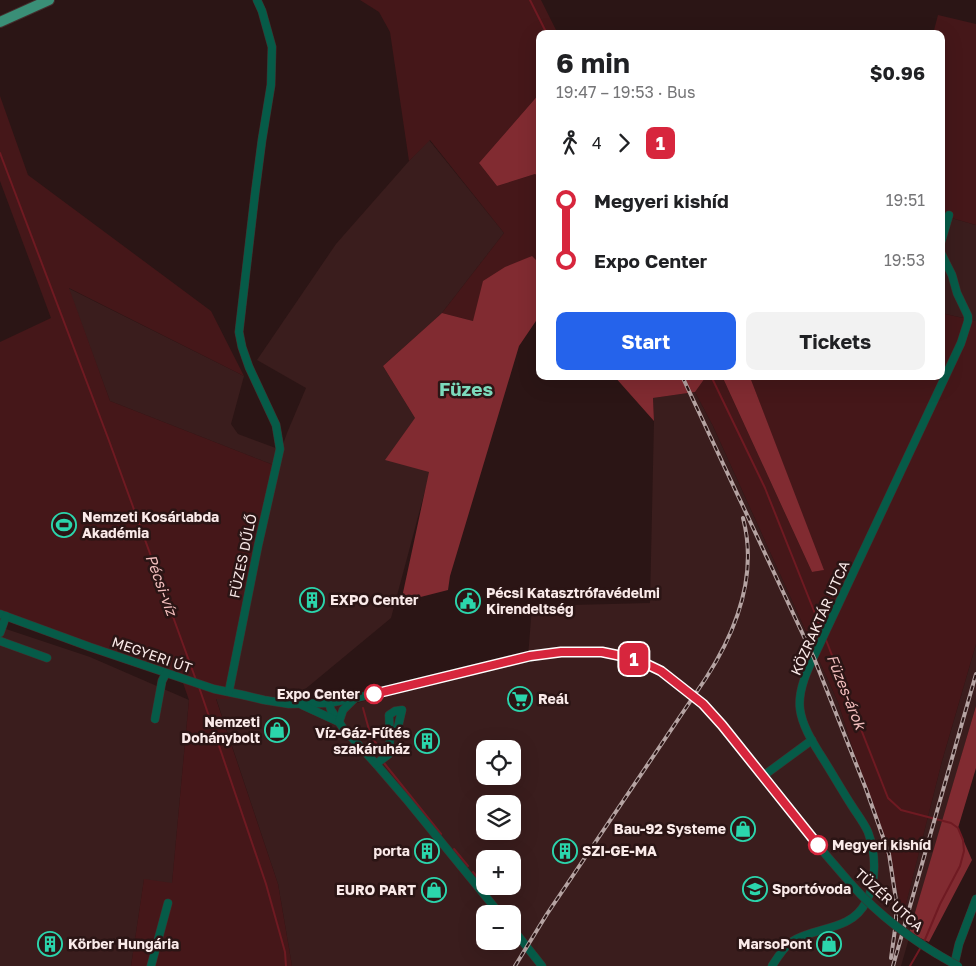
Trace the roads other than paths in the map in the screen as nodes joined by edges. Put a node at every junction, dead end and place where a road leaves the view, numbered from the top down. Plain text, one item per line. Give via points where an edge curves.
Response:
1 (49, 0) edge
2 (257, 0) edge
3 (0, 22) edge
4 (949, 215) dead end
5 (945, 228) edge
6 (945, 261) edge
7 (945, 377) edge
8 (944, 380) edge
9 (3, 615) edge
10 (0, 633) edge
11 (0, 641) edge
12 (47, 658) dead end
13 (166, 673) junction
14 (232, 680) junction
15 (214, 689) junction
16 (229, 692) junction
17 (253, 697) junction
18 (355, 698) junction
19 (329, 703) junction
20 (300, 704) junction
21 (154, 719) dead end
22 (339, 722) junction
23 (390, 738) dead end
24 (812, 740) junction
25 (376, 764) junction
26 (763, 776) junction
27 (976, 899) edge
28 (168, 903) dead end
29 (493, 905) edge
30 (973, 919) edge
31 (521, 939) edge
32 (150, 966) edge
33 (542, 966) edge
34 (772, 966) edge
35 (954, 966) edge
36 (958, 966) edge

1 - 3 main road
2 - 14 street, FÜZES DŰLŐ via 272,47 271,85 239,332 249,368 276,425 280,449
4 - 5 street
6 - 7 street, KÖZRAKTÁR UTCA via 968,318 961,343
8 - 24 street, KÖZRAKTÁR UTCA via 803,683 800,710
9 - 10 street
9 - 13 street, MEGYERI ÚT
11 - 12 street
13 - 15 street, MEGYERI ÚT
13 - 21 street
14 - 15 street
14 - 16 street, FÜZES DŰLŐ
14 - 17 street
15 - 16 street, MEGYERI ÚT
16 - 17 street, MEGYERI ÚT
17 - 20 street, MEGYERI ÚT
18 - 19 street, TÜZÉR UTCA
18 - 22 street via 343,710
18 - 26 street, TÜZÉR UTCA, bridge via 530,656 602,652 636,659 661,671 690,693 719,721
19 - 20 street, MEGYERI ÚT
19 - 22 street, MEGYERI ÚT
20 - 22 street, MEGYERI ÚT
22 - 25 street, MEGYERI ÚT
23 - 25 street via 389,754
24 - 26 street
24 - 34 street, KÖZRAKTÁR UTCA via 867,831 872,848 872,890 852,919 790,943
25 - 29 street, MEGYERI ÚT
26 - 36 street, TÜZÉR UTCA, bridge via 859,894 908,936
27 - 30 street
28 - 32 street
30 - 35 street via 960,944
31 - 33 street

